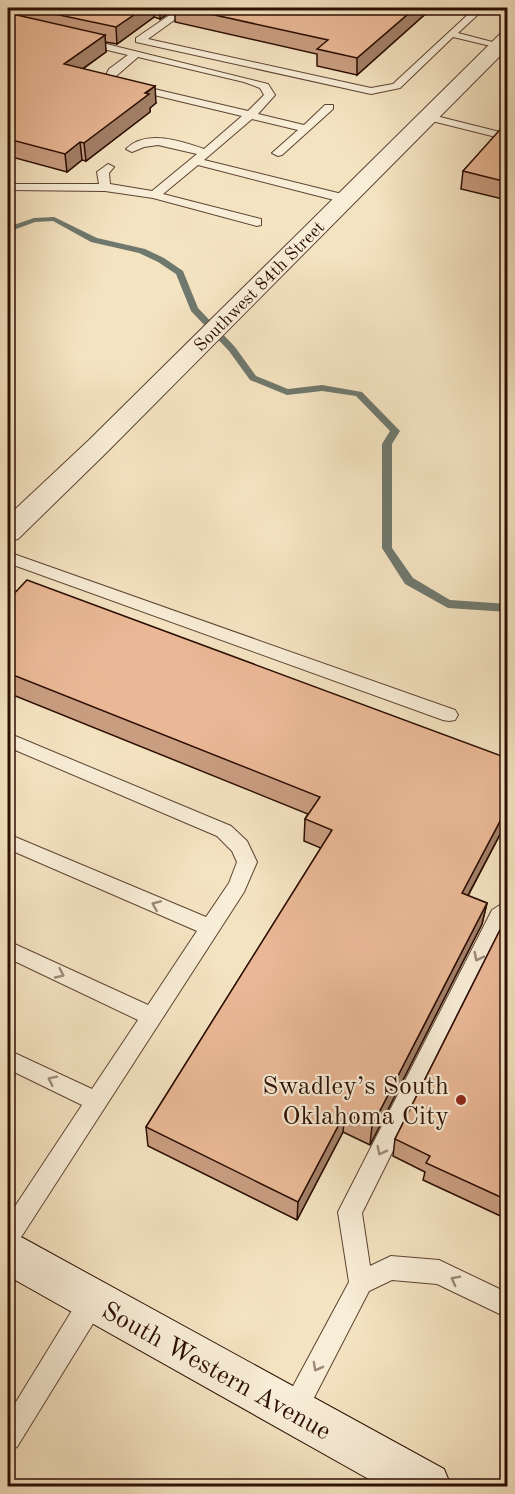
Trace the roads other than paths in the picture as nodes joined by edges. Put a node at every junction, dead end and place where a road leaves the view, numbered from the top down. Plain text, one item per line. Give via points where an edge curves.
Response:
1 (186, 8) edge
2 (480, 8) edge
3 (451, 34) junction
4 (66, 38) edge
5 (503, 41) edge
6 (136, 54) junction
7 (329, 107) dead end
8 (250, 115) junction
9 (428, 117) junction
10 (306, 129) junction
11 (507, 137) edge
12 (132, 149) dead end
13 (278, 153) dead end
14 (200, 157) junction
15 (108, 167) dead end
16 (105, 187) junction
17 (12, 188) dead end
18 (154, 195) junction
19 (346, 199) junction
20 (257, 222) dead end
21 (8, 532) edge
22 (8, 557) edge
23 (449, 715) dead end
24 (8, 740) edge
25 (8, 841) edge
26 (507, 908) edge
27 (210, 928) junction
28 (8, 949) edge
29 (153, 1017) junction
30 (8, 1059) edge
31 (96, 1101) junction
32 (8, 1237) edge
33 (8, 1253) edge
34 (360, 1283) junction
35 (93, 1300) junction
36 (507, 1306) edge
37 (293, 1412) junction
38 (8, 1438) edge
39 (379, 1475) edge
40 (427, 1486) edge

1 - 3 lane via 140,40 371,91 396,86
2 - 3 lane
3 - 5 lane
4 - 6 lane
5 - 9 street, Southwest 84th Street
6 - 8 lane via 264,86 270,95
6 - 8 lane via 113,71 110,77 116,83
7 - 10 lane
8 - 10 lane
8 - 14 lane
9 - 11 lane
9 - 19 street, Southwest 84th Street
10 - 13 lane
12 - 14 lane via 139,144 181,145
14 - 18 lane
14 - 19 lane
15 - 16 lane via 103,171
16 - 17 lane
16 - 18 lane
18 - 20 lane
19 - 21 street, Southwest 84th Street
22 - 23 lane
24 - 27 lane via 224,831 240,846 247,862 237,886
27 -> 25 lane
26 -> 34 lane via 499,916 350,1212
27 - 29 lane
28 -> 29 lane
29 - 31 lane
31 -> 30 lane
31 - 32 lane
33 - 35 street, South Western Avenue
36 -> 34 lane via 439,1272 391,1268
34 -> 37 lane
35 - 37 street, South Western Avenue
35 - 38 lane
37 - 39 street, South Western Avenue
39 - 40 street, South Western Avenue

